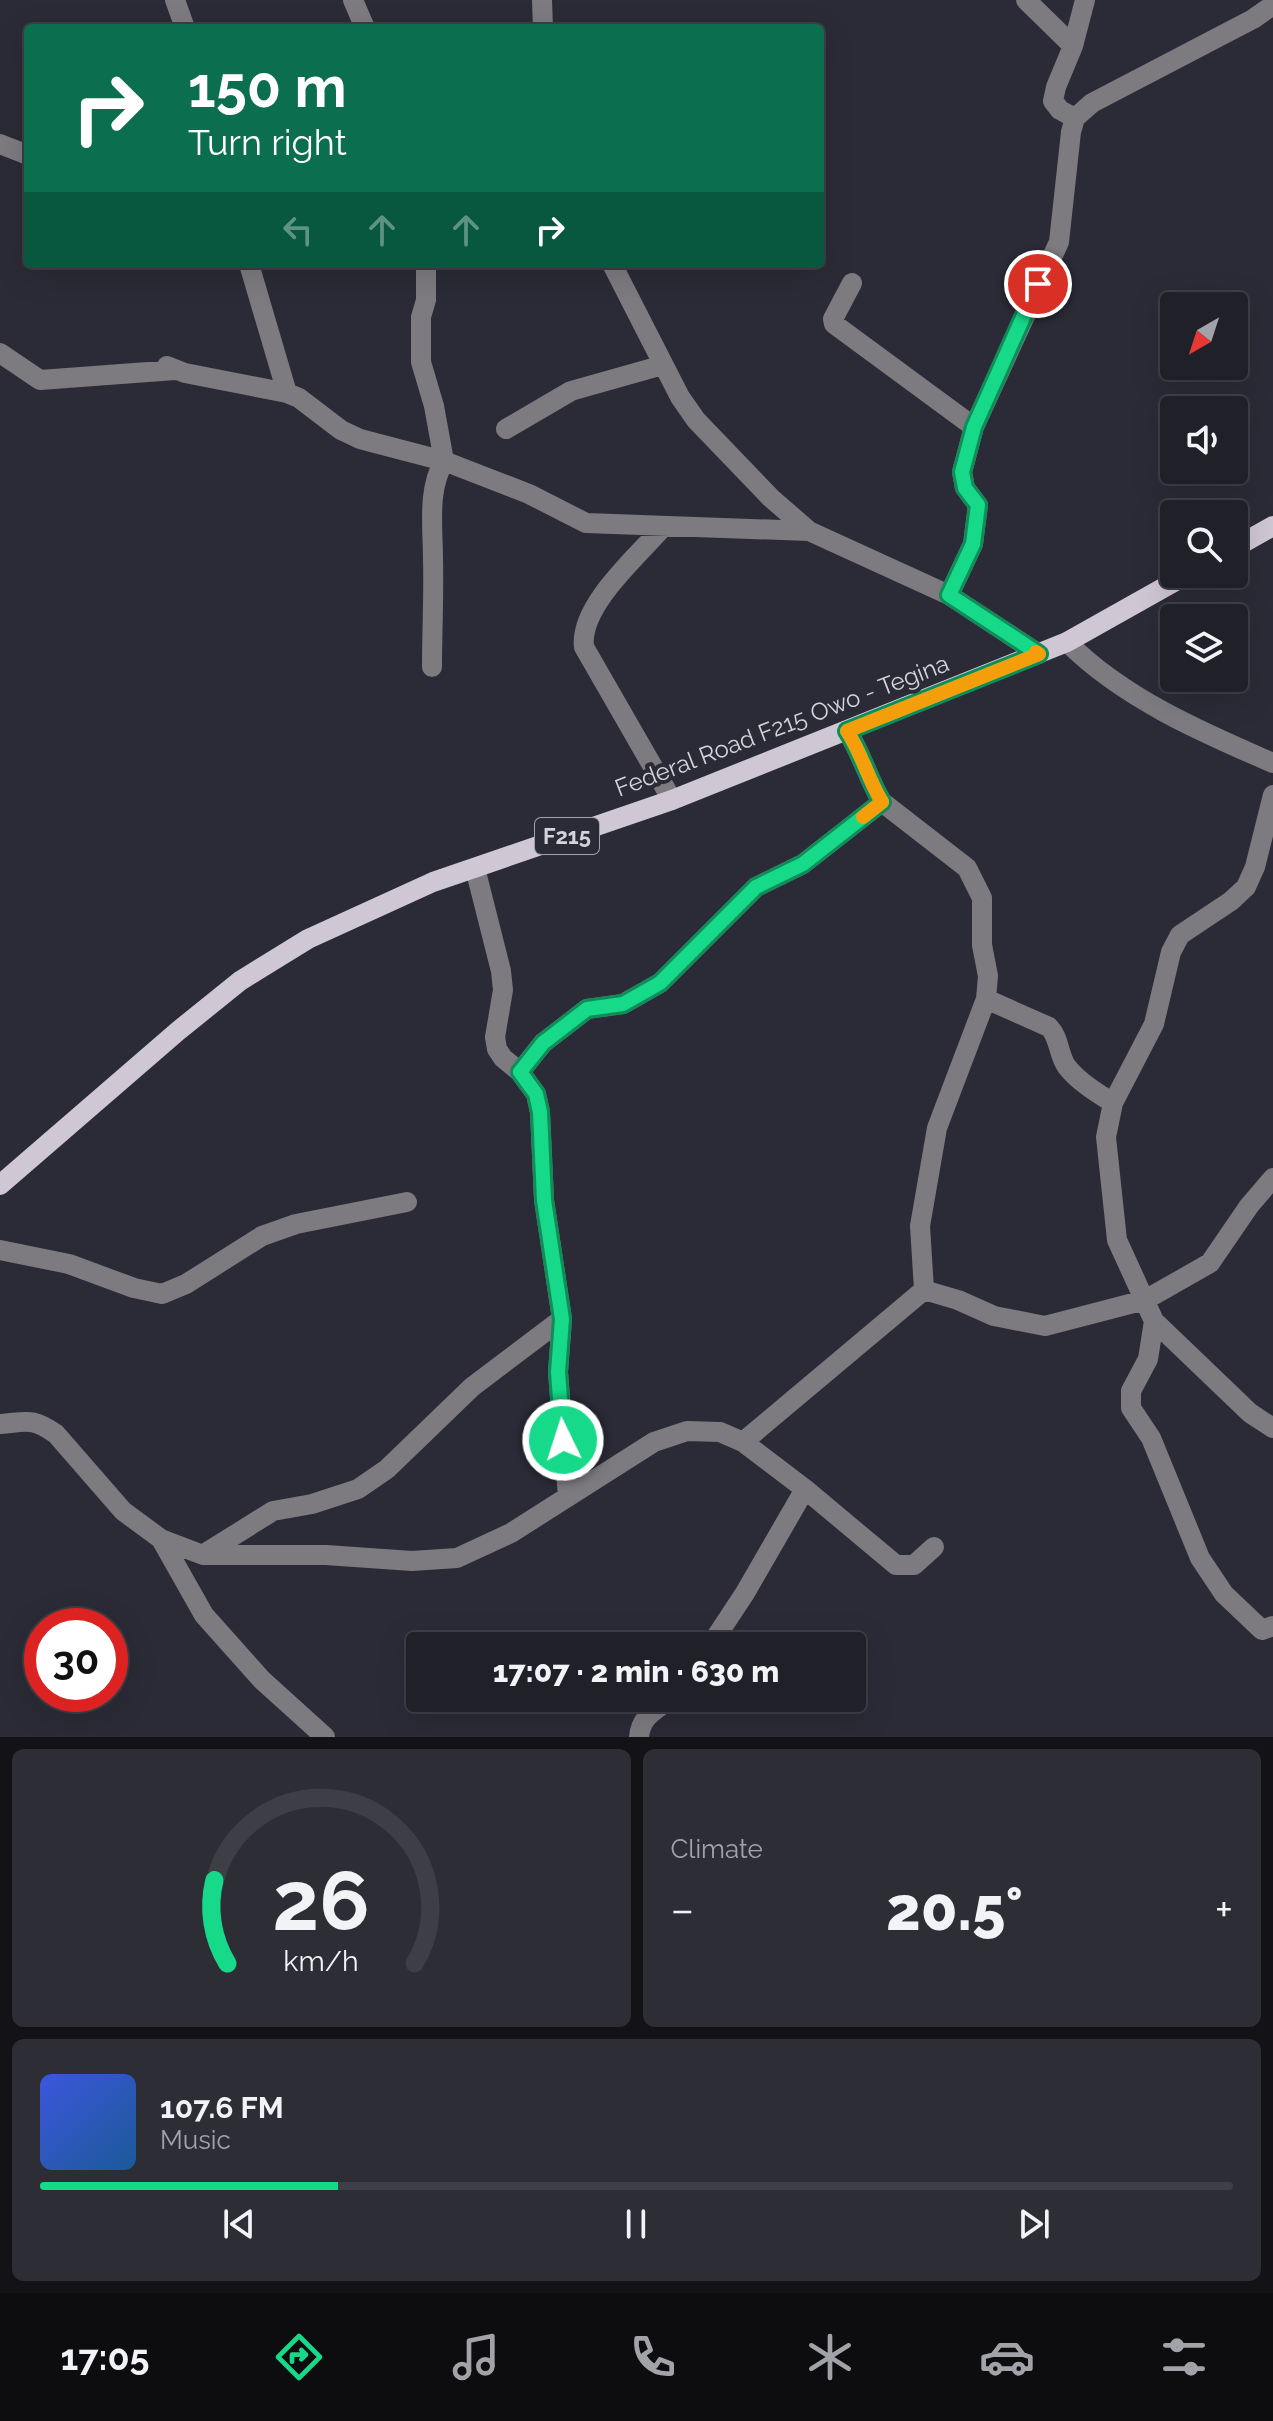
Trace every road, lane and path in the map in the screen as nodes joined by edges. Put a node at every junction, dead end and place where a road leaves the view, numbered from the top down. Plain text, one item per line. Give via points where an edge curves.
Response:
1 (175, 0) edge
2 (353, 0) edge
3 (542, 0) edge
4 (1026, 0) edge
5 (1085, 0) edge
6 (1273, 5) edge
7 (184, 24) edge
8 (363, 24) edge
9 (543, 24) edge
10 (1073, 46) junction
11 (1075, 118) junction
12 (0, 144) edge
13 (24, 153) edge
14 (250, 268) edge
15 (426, 268) edge
16 (614, 268) edge
17 (852, 283) dead end
18 (0, 353) edge
19 (663, 365) junction
20 (287, 393) junction
21 (974, 427) junction
22 (506, 429) dead end
23 (444, 461) junction
24 (663, 527) junction
25 (1272, 528) edge
26 (809, 531) junction
27 (1248, 541) edge
28 (1163, 588) edge
29 (949, 595) junction
30 (1067, 642) junction
31 (1039, 654) junction
32 (432, 667) dead end
33 (847, 731) junction
34 (1273, 763) edge
35 (1273, 795) edge
36 (672, 800) junction
37 (882, 802) junction
38 (475, 868) junction
39 (986, 999) junction
40 (520, 1072) junction
41 (1113, 1103) junction
42 (1273, 1178) edge
43 (0, 1185) edge
44 (407, 1202) dead end
45 (0, 1250) edge
46 (924, 1290) junction
47 (1145, 1300) junction
48 (562, 1319) junction
49 (1154, 1321) junction
50 (0, 1424) edge
51 (1273, 1428) edge
52 (743, 1442) junction
53 (805, 1489) junction
54 (568, 1497) junction
55 (161, 1539) junction
56 (934, 1547) dead end
57 (203, 1555) junction
58 (1273, 1626) edge
59 (719, 1632) edge
60 (652, 1712) edge
61 (325, 1737) edge
62 (639, 1737) edge

1 - 7 street
2 - 8 street
3 - 9 street
4 - 10 street
5 - 10 street
6 - 11 street via 1092,103
10 - 11 street via 1053,101
11 - 21 street via 1059,242
12 - 13 street
14 - 20 street
15 - 23 street via 421,362
16 - 19 street
17 - 21 street via 834,324
18 - 20 street via 40,380 171,368
19 - 22 street via 571,391
19 - 26 street via 696,420
20 - 23 street via 360,439
21 - 29 street via 962,472 965,488 978,505 976,532
23 - 24 street via 586,523
23 - 32 street via 430,518
24 - 26 street
24 - 36 street via 592,607 582,637
25 - 27 main road
26 - 29 street
28 - 30 main road, Federal Road F215 Owo - Tegina / F215
29 - 31 street
30 - 31 main road, Federal Road F215 Owo - Tegina / F215
30 - 34 street via 1091,666 1138,696
31 - 33 main road, Federal Road F215 Owo - Tegina / F215
33 - 36 main road, Federal Road F215 Owo - Tegina / F215
33 - 37 street
35 - 41 street via 1246,887 1180,935 1154,1024
36 - 38 main road, Federal Road F215 Owo - Tegina / F215
37 - 39 street via 967,868 975,882 982,898
37 - 40 street via 803,864 756,887 660,983 623,1004 587,1009 543,1043
38 - 40 street via 501,971 497,1049
38 - 43 main road, Federal Road F215 Owo - Tegina / F215 via 362,912 240,981
39 - 41 street via 1049,1027 1066,1066
39 - 46 street via 937,1128 920,1226
40 - 48 street via 536,1094 540,1112 544,1200
41 - 47 street via 1106,1137 1117,1240
42 - 47 street via 1210,1263
44 - 45 street via 327,1216 262,1236 162,1294 69,1264
46 - 47 street via 994,1316 1045,1326
46 - 52 street
47 - 49 street
48 - 54 street via 558,1372
48 - 57 street via 472,1387 387,1469 358,1489 273,1511
49 - 51 street via 1250,1413
49 - 58 street via 1148,1359 1131,1391 1131,1408 1151,1438 1200,1558 1224,1594 1255,1625 1262,1630
50 - 55 street via 30,1419 56,1434 123,1511
52 - 53 street
52 - 54 street via 720,1432 687,1431 654,1442
53 - 56 street via 896,1565 914,1565
53 - 59 street
54 - 57 street via 511,1533 457,1558
55 - 57 street
55 - 61 street via 204,1615 262,1680
60 - 62 street via 640,1726

